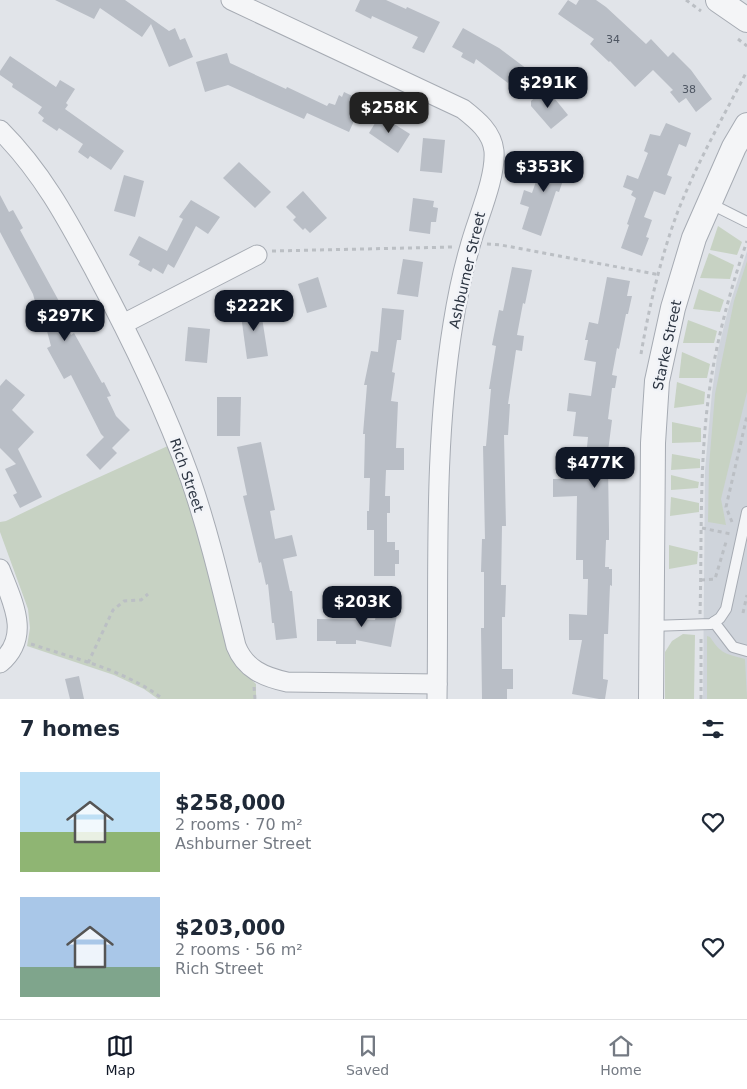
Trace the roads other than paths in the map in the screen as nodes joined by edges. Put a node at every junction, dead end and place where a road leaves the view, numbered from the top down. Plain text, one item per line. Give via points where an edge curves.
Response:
1 (231, 0) edge
2 (718, 0) edge
3 (747, 20) edge
4 (747, 125) edge
5 (0, 130) edge
6 (708, 202) junction
7 (747, 222) edge
8 (258, 255) road end
9 (123, 324) junction
10 (747, 512) edge
11 (0, 569) edge
12 (714, 622) junction
13 (651, 626) junction
14 (747, 651) edge
15 (0, 663) edge
16 (437, 691) edge
17 (651, 699) edge

1 - 16 street, Ashburner Street via 463,110 486,130 494,148 494,167 469,249 453,323 443,398
2 - 3 street
4 - 6 street, Starke Street
5 - 9 street, Rich Street via 42,178
6 - 7 lane
6 - 13 street, Starke Street via 673,308 657,381 652,443
8 - 9 street
9 - 16 street, Rich Street via 190,479 215,559 238,653 248,666 269,678 286,682
10 - 12 lane via 726,608
11 - 15 street via 18,624 12,650
12 - 13 lane
12 - 14 lane via 733,647
13 - 17 street, Starke Street

